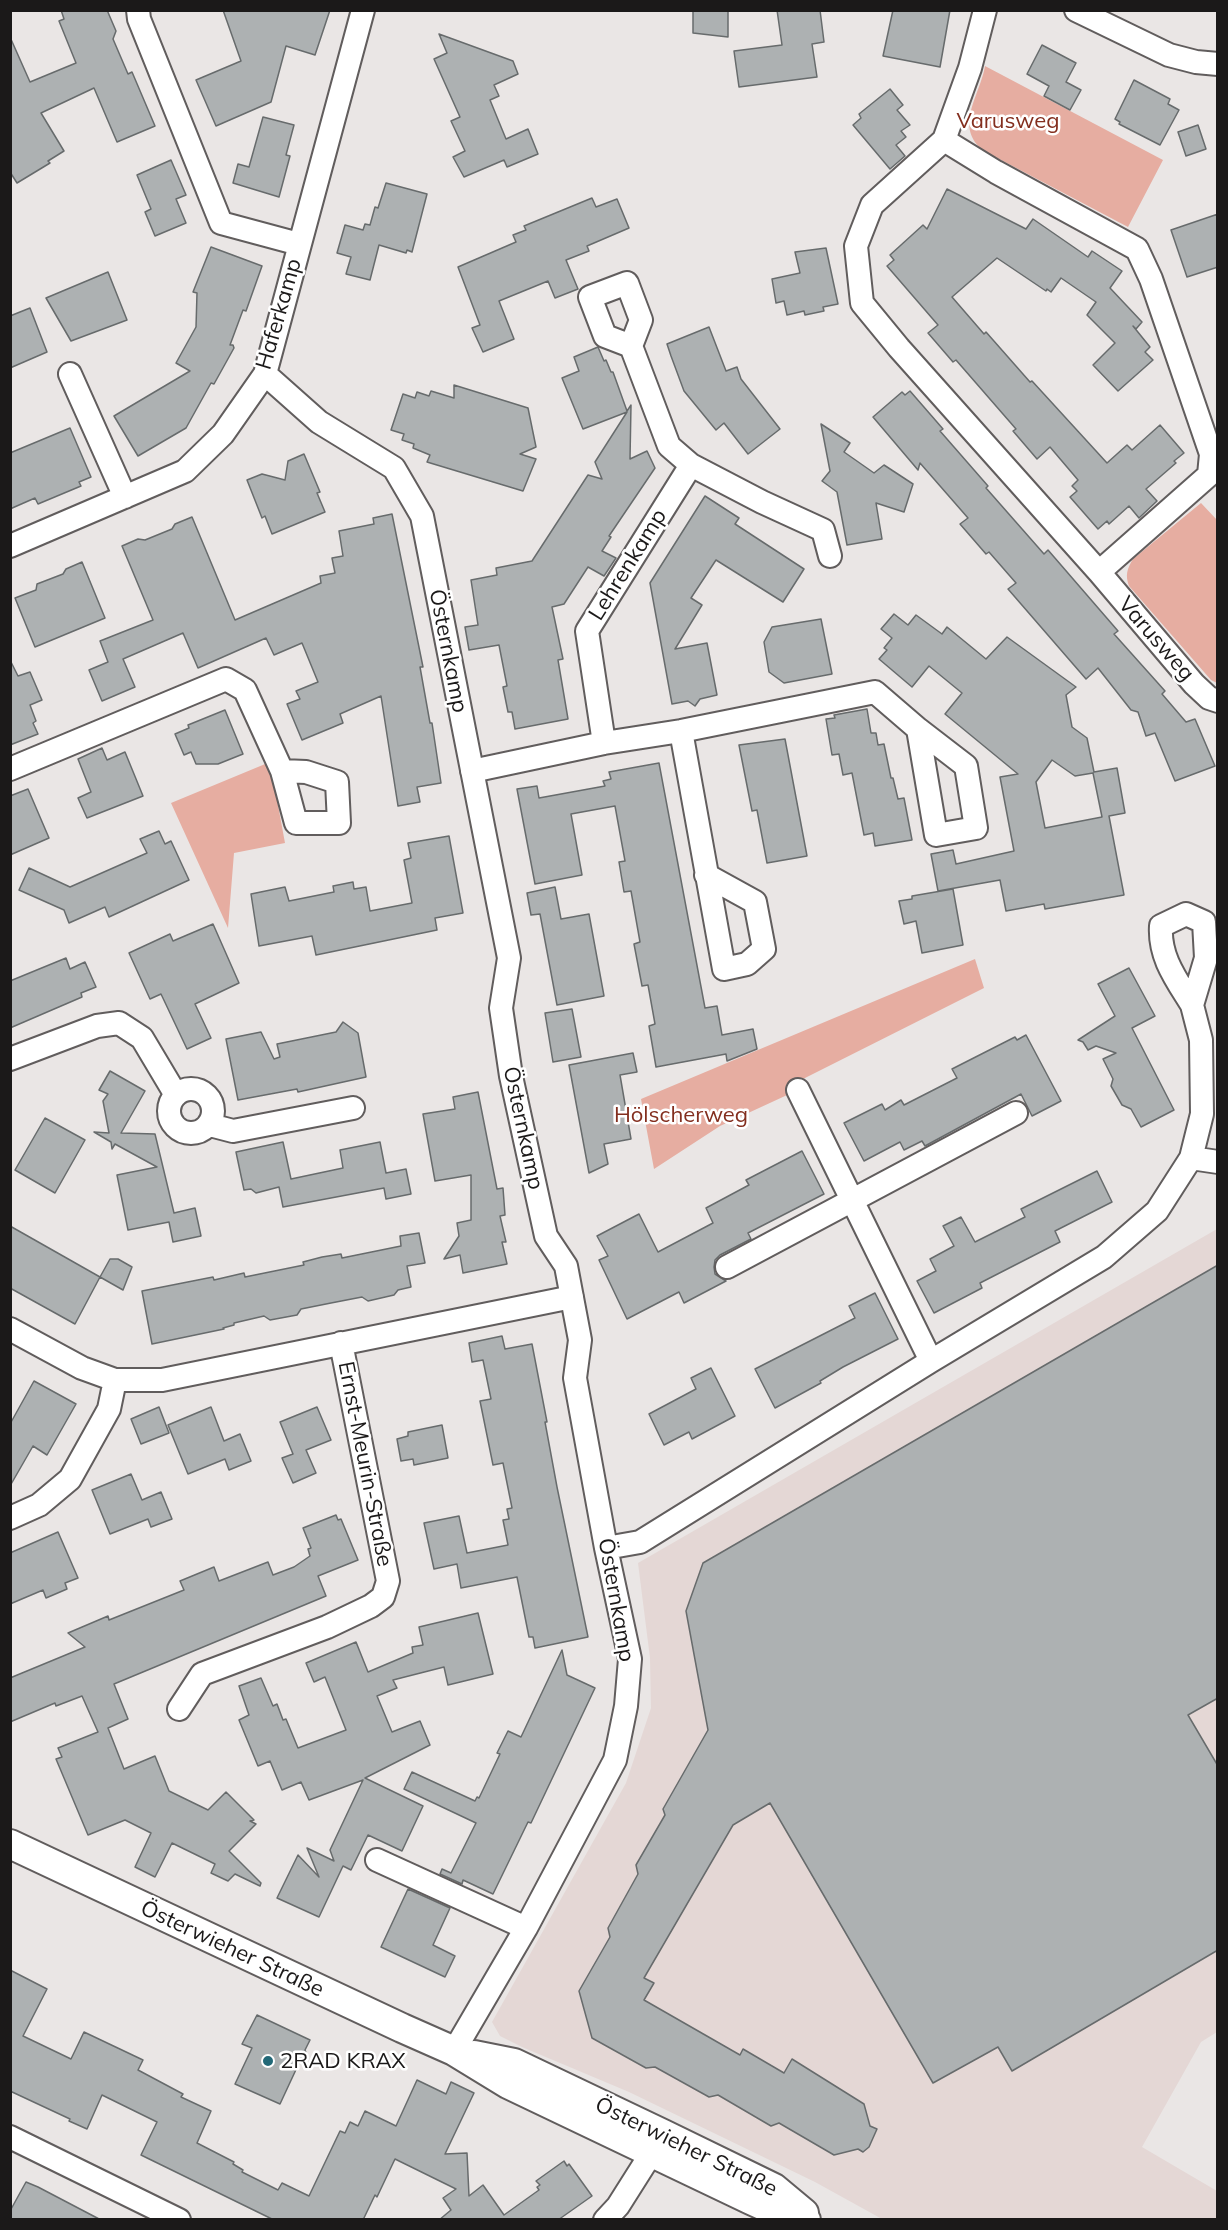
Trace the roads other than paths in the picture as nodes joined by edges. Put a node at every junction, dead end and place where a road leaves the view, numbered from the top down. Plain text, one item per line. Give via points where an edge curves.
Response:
1 (138, 10) edge
2 (363, 10) edge
3 (985, 10) edge
4 (1076, 10) edge
5 (1218, 64) edge
6 (944, 140) junction
7 (299, 244) junction
8 (631, 346) dead end
9 (70, 374) dead end
10 (265, 374) junction
11 (691, 465) junction
12 (124, 497) junction
13 (10, 546) edge
14 (830, 556) dead end
15 (1099, 572) junction
16 (1218, 701) edge
17 (918, 729) dead end
18 (681, 731) junction
19 (604, 743) junction
20 (10, 769) edge
21 (282, 771) dead end
22 (472, 771) junction
23 (706, 875) dead end
24 (1192, 1005) dead end
25 (10, 1059) edge
26 (798, 1090) dead end
27 (176, 1095) junction
28 (353, 1108) dead end
29 (1016, 1113) dead end
30 (210, 1125) junction
31 (1191, 1158) junction
32 (1218, 1162) edge
33 (852, 1200) junction
34 (727, 1267) dead end
35 (572, 1297) junction
36 (10, 1329) edge
37 (341, 1342) junction
38 (931, 1361) junction
39 (115, 1380) junction
40 (10, 1518) edge
41 (606, 1548) junction
42 (179, 1709) dead end
43 (10, 1844) edge
44 (377, 1860) dead end
45 (526, 1928) junction
46 (454, 2051) junction
47 (10, 2137) edge
48 (658, 2144) junction
49 (179, 2220) edge
50 (605, 2220) edge
51 (808, 2220) edge

1 - 7 street, Haferkamp via 221,223
2 - 7 street, Haferkamp
3 - 6 street, Varusweg via 970,68
4 - 5 street via 1169,55
6 - 15 street, Varusweg via 872,205 856,246 862,303
6 - 15 street via 1137,249 1151,279 1210,454 1209,475
7 - 10 street, Haferkamp
8 - 11 street via 669,446
9 - 12 street
10 - 12 street, Haferkamp via 223,434 185,471
10 - 22 street, Östernkamp via 319,422 394,468 422,516
11 - 14 street via 823,530
11 - 19 street, Lehrenkamp via 587,631
12 - 13 street, Haferkamp
15 - 16 street, Varusweg via 1194,684
17 - 18 street via 875,692
18 - 19 street
18 - 23 street
19 - 22 street
20 - 21 street via 226,678 245,690
22 - 35 street, Östernkamp via 508,958 501,1008 511,1076 546,1236 566,1266
24 - 31 street via 1201,1040 1202,1114
25 - 27 street via 97,1026 119,1023 142,1038
26 - 33 street
27 - 30 street via 191,1089 207,1095 214,1109
27 - 30 street via 168,1112 176,1128 194,1134
28 - 30 street via 233,1131
29 - 33 street
31 - 32 street
31 - 38 street via 1157,1210 1104,1257
33 - 34 street
33 - 38 street
35 - 37 street, Ernst-Meurin-Straße
35 - 41 street, Östernkamp via 580,1340 575,1378
36 - 39 street, Ernst-Meurin-Straße via 82,1368
37 - 39 street, Ernst-Meurin-Straße via 162,1380
37 - 42 street, Ernst-Meurin-Straße via 388,1581 383,1597 327,1627 202,1674
38 - 41 street via 640,1542
39 - 40 street via 109,1409 70,1479 39,1505
41 - 45 street, Östernkamp via 630,1659 615,1760
43 - 46 street, Österwieher Straße
44 - 45 street
45 - 46 street, Östernkamp
46 - 48 street, Österwieher Straße via 514,2064
47 - 49 street
48 - 50 street
48 - 51 street, Österwieher Straße via 774,2188

